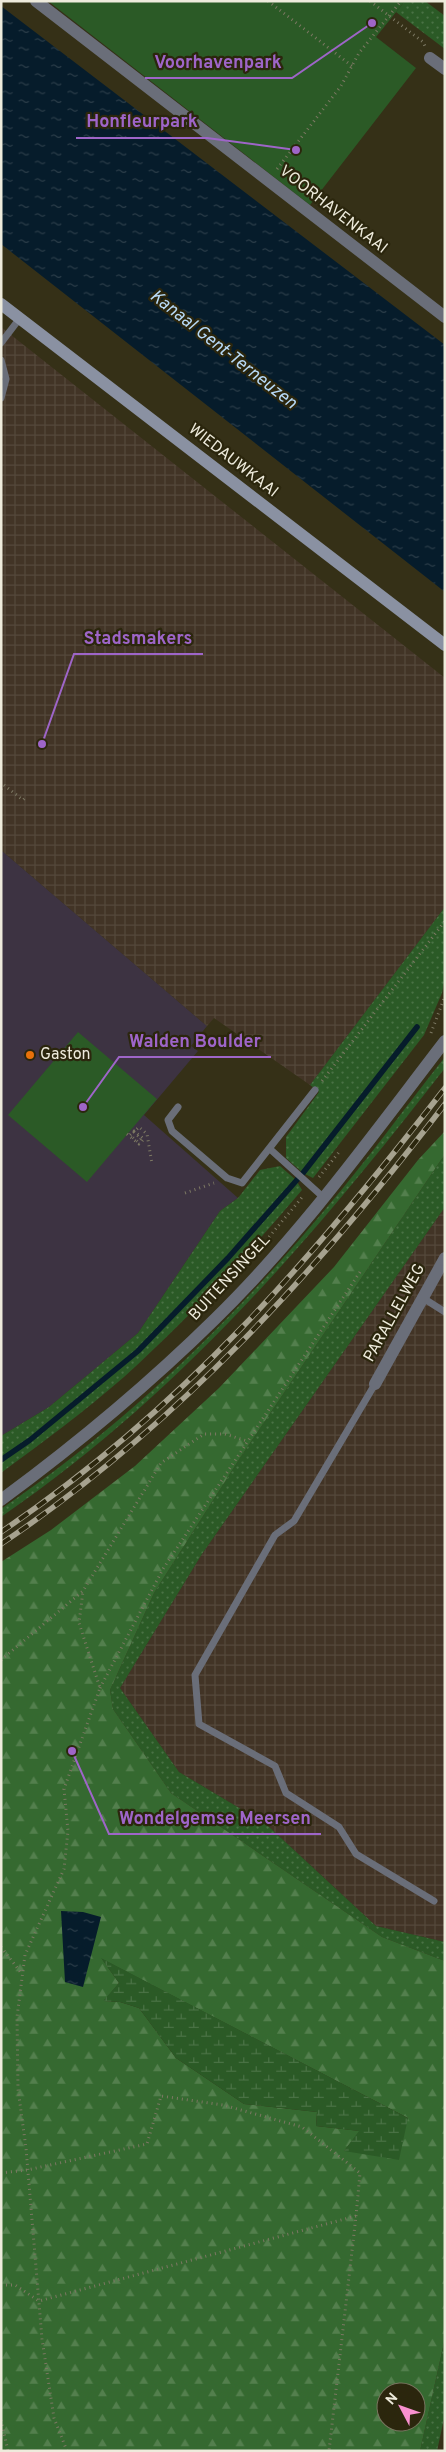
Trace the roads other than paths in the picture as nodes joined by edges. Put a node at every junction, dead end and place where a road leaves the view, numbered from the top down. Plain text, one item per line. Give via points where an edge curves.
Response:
1 (36, 1) edge
2 (430, 58) road end
3 (445, 69) edge
4 (1, 304) edge
5 (445, 317) edge
6 (20, 318) junction
7 (1, 343) edge
8 (1, 360) edge
9 (1, 398) edge
10 (445, 645) edge
11 (445, 1041) edge
12 (315, 1090) road end
13 (178, 1107) dead end
14 (270, 1149) junction
15 (323, 1197) junction
16 (445, 1258) edge
17 (423, 1298) junction
18 (445, 1312) edge
19 (375, 1384) joint
20 (1, 1500) edge
21 (434, 1902) dead end

1 - 5 street, VOORHAVENKAAI
2 - 3 street
4 - 6 main road, WIEDAUWKAAI
6 - 7 lane
6 - 10 main road, WIEDAUWKAAI
8 - 9 lane via 6,379
11 - 15 street, BUITENSINGEL
12 - 14 lane
13 - 14 lane via 168,1120 172,1131 226,1177 242,1183
14 - 15 lane
15 - 20 street, BUITENSINGEL via 216,1318 73,1446
16 - 17 street, PARALLELWEG
17 - 18 lane
17 - 19 street, PARALLELWEG
19 - 21 lane via 294,1521 275,1535 194,1675 199,1724 275,1766 286,1793 339,1827 356,1854

